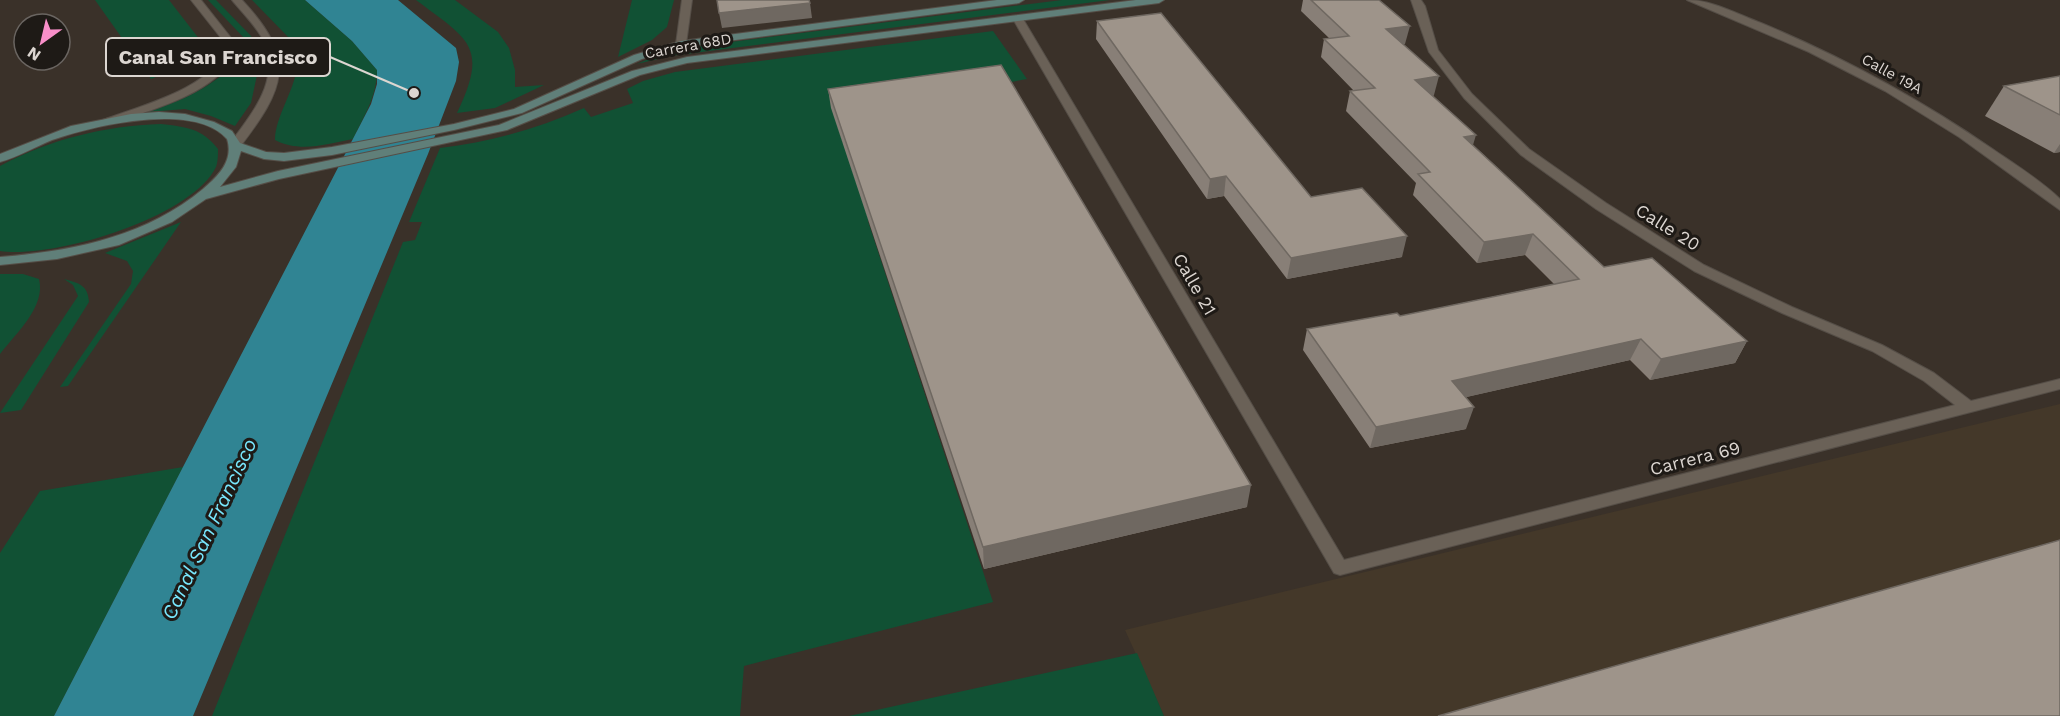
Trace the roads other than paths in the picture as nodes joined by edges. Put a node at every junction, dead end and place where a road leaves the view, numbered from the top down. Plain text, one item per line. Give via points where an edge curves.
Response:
1 (196, 0) edge
2 (237, 0) edge
3 (687, 0) edge
4 (1019, 0) edge
5 (1159, 0) edge
6 (1416, 0) edge
7 (1692, 0) edge
8 (1018, 19) junction
9 (681, 44) junction
10 (107, 122) junction
11 (64, 132) junction
12 (235, 144) junction
13 (0, 146) edge
14 (331, 157) junction
15 (0, 158) edge
16 (204, 196) junction
17 (2060, 206) edge
18 (0, 261) edge
19 (2060, 384) edge
20 (1969, 408) junction
21 (1340, 568) joint

1 - 10 street via 229,39 234,48 232,56 195,86
2 - 12 street via 262,29 275,63 274,82 267,100
3 - 9 street
4 - 9 main road, Carrera 68D
5 - 8 main road, Carrera 68D
6 - 20 street, Calle 20 via 1433,50 1468,96 1525,152 1699,268 1877,348 1929,377
7 - 17 street, Calle 19A via 1814,50 1899,93 1978,144
8 - 14 main road, Carrera 68D via 687,60 636,73 524,121 452,140
8 - 21 street, Calle 21
9 - 14 main road, Carrera 68D via 638,57 518,111
10 - 11 main road
10 - 12 main road via 152,117 200,120 220,128
11 - 13 main road
11 - 15 main road
12 - 14 main road, Carrera 68D via 273,157
12 - 16 main road via 234,160 224,177
14 - 16 main road, Carrera 68D
16 - 18 main road via 152,226 90,249 42,259
19 - 20 street, Carrera 69
20 - 21 street, Carrera 69

